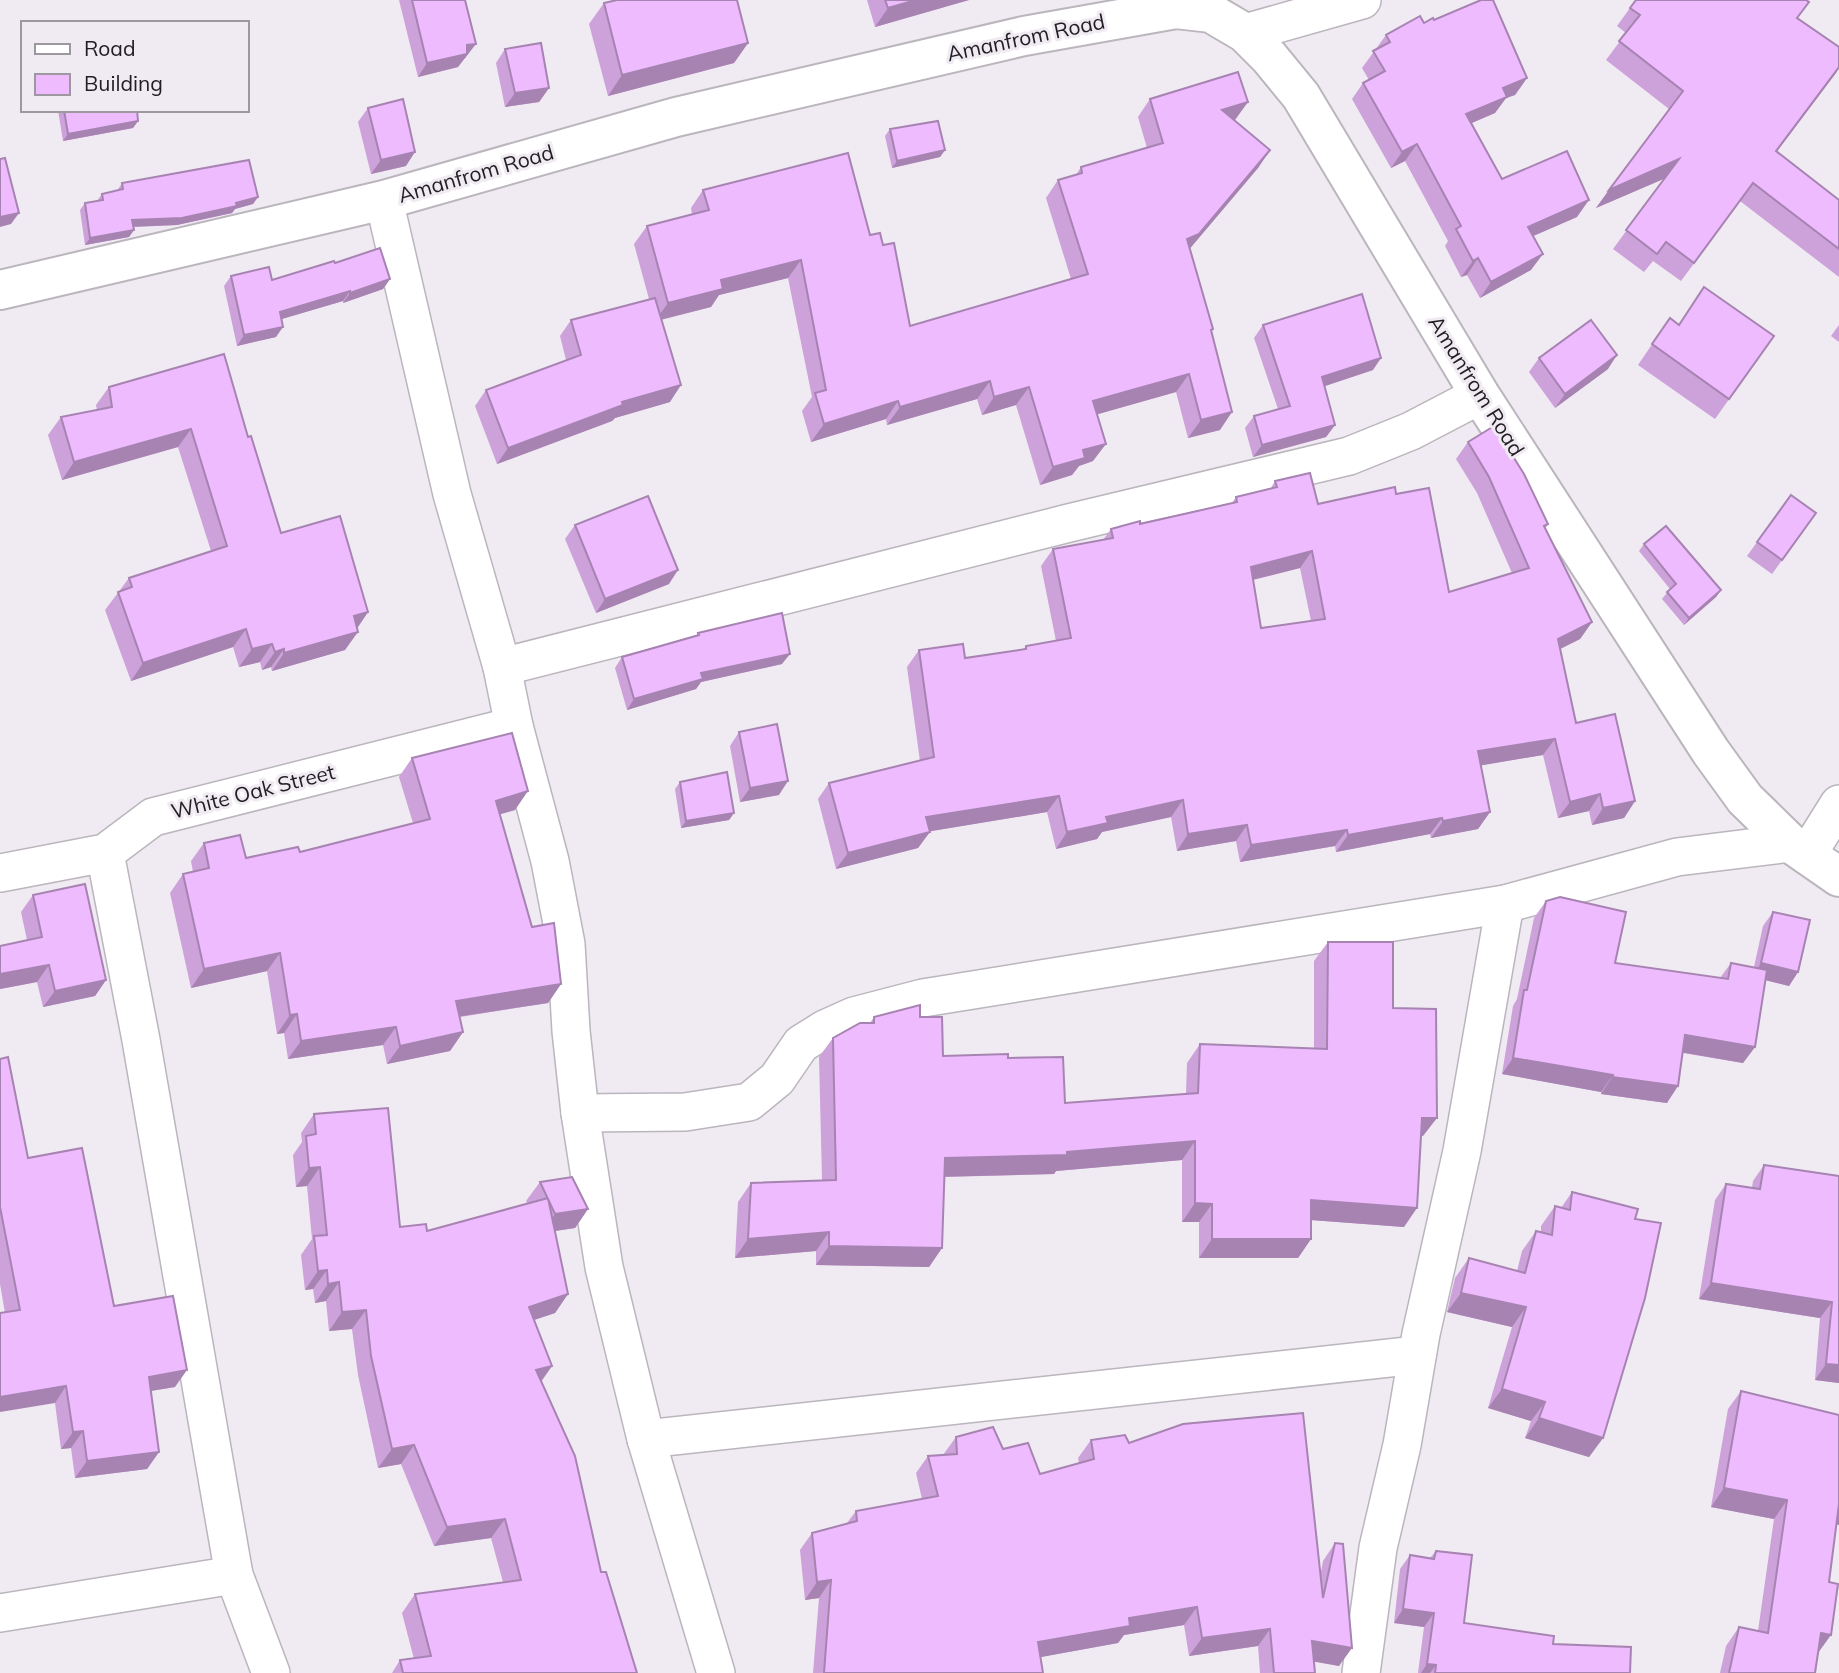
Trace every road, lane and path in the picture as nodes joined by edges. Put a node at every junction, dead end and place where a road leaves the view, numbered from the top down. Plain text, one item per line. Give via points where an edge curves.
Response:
1 (1362, 0) edge
2 (1134, 8) edge
3 (1245, 33) junction
4 (384, 200) junction
5 (0, 290) edge
6 (1480, 396) junction
7 (502, 667) junction
8 (514, 726) junction
9 (1839, 804) edge
10 (1798, 849) junction
11 (105, 853) junction
12 (0, 873) edge
13 (1839, 877) edge
14 (1506, 904) junction
15 (580, 1113) junction
16 (1418, 1355) junction
17 (646, 1439) junction
18 (234, 1575) junction
19 (0, 1613) edge
20 (271, 1673) edge
21 (716, 1673) edge
22 (1361, 1673) edge

1 - 3 street
2 - 3 street, Amanfrom Road via 1211,13
2 - 4 street, Amanfrom Road via 676,117
3 - 6 street, Amanfrom Road via 1300,96
4 - 5 street, Amanfrom Road
4 - 7 street via 452,494
6 - 7 street via 1349,456
6 - 10 street, Amanfrom Road via 1711,752 1745,799
7 - 8 street
8 - 11 street, White Oak Street via 153,817
8 - 15 street via 551,860 566,944
9 - 10 street
10 - 13 street, Amanfrom Road
10 - 14 street via 1677,857
11 - 12 street, White Oak Street
11 - 18 street
14 - 15 street via 923,998 825,1029 801,1044 777,1079 749,1102 684,1112
14 - 16 street via 1462,1151
15 - 17 street via 604,1267
16 - 17 street
16 - 22 street via 1378,1548
17 - 21 street
18 - 19 street
18 - 20 street

